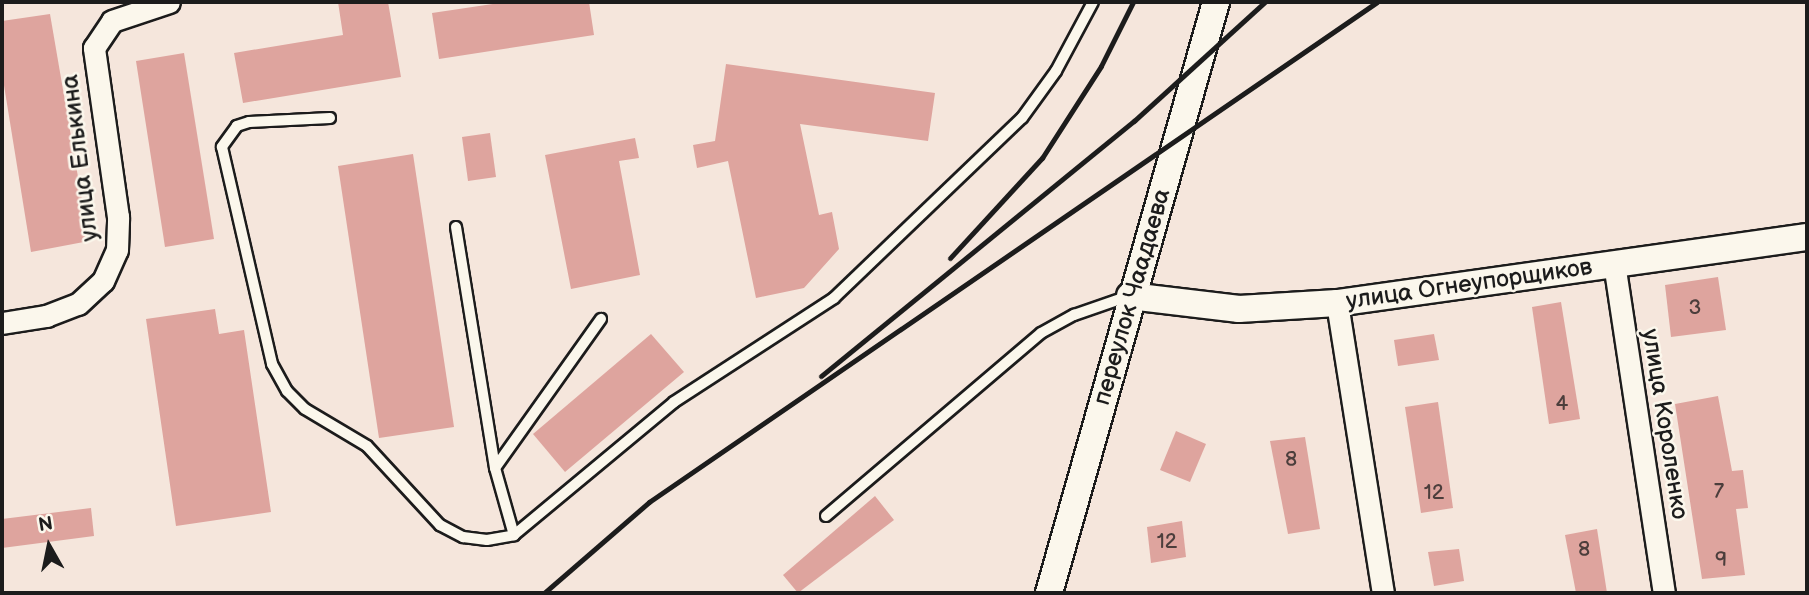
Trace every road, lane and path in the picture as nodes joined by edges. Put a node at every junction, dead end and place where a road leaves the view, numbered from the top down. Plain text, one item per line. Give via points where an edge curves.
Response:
1 (169, 2) edge
2 (1093, 2) edge
3 (1216, 2) edge
4 (330, 118) dead end
5 (456, 227) dead end
6 (1807, 237) edge
7 (1614, 263) junction
8 (1130, 296) junction
9 (1337, 303) junction
10 (601, 319) dead end
11 (2, 323) edge
12 (495, 468) junction
13 (826, 516) dead end
14 (514, 535) junction
15 (1049, 593) edge
16 (1383, 593) edge
17 (1664, 593) edge

1 - 11 street, улица Елькина via 112,21 94,48 118,217 117,250 103,281 78,304 46,316
2 - 14 lane via 1056,71 1022,118 834,298 674,402
3 - 8 street, переулок Чаадаева
4 - 14 lane via 249,122 237,126 222,147 272,364 287,391 305,409 367,446 440,525 463,537 487,540
5 - 12 lane
6 - 7 street, улица Огнеупорщиков
7 - 9 street, улица Огнеупорщиков
7 - 17 street, улица Короленко
8 - 9 street, улица Огнеупорщиков via 1239,309
8 - 13 lane via 1074,315 1041,333
8 - 15 street, переулок Чаадаева
9 - 16 street
10 - 12 lane
12 - 14 lane

